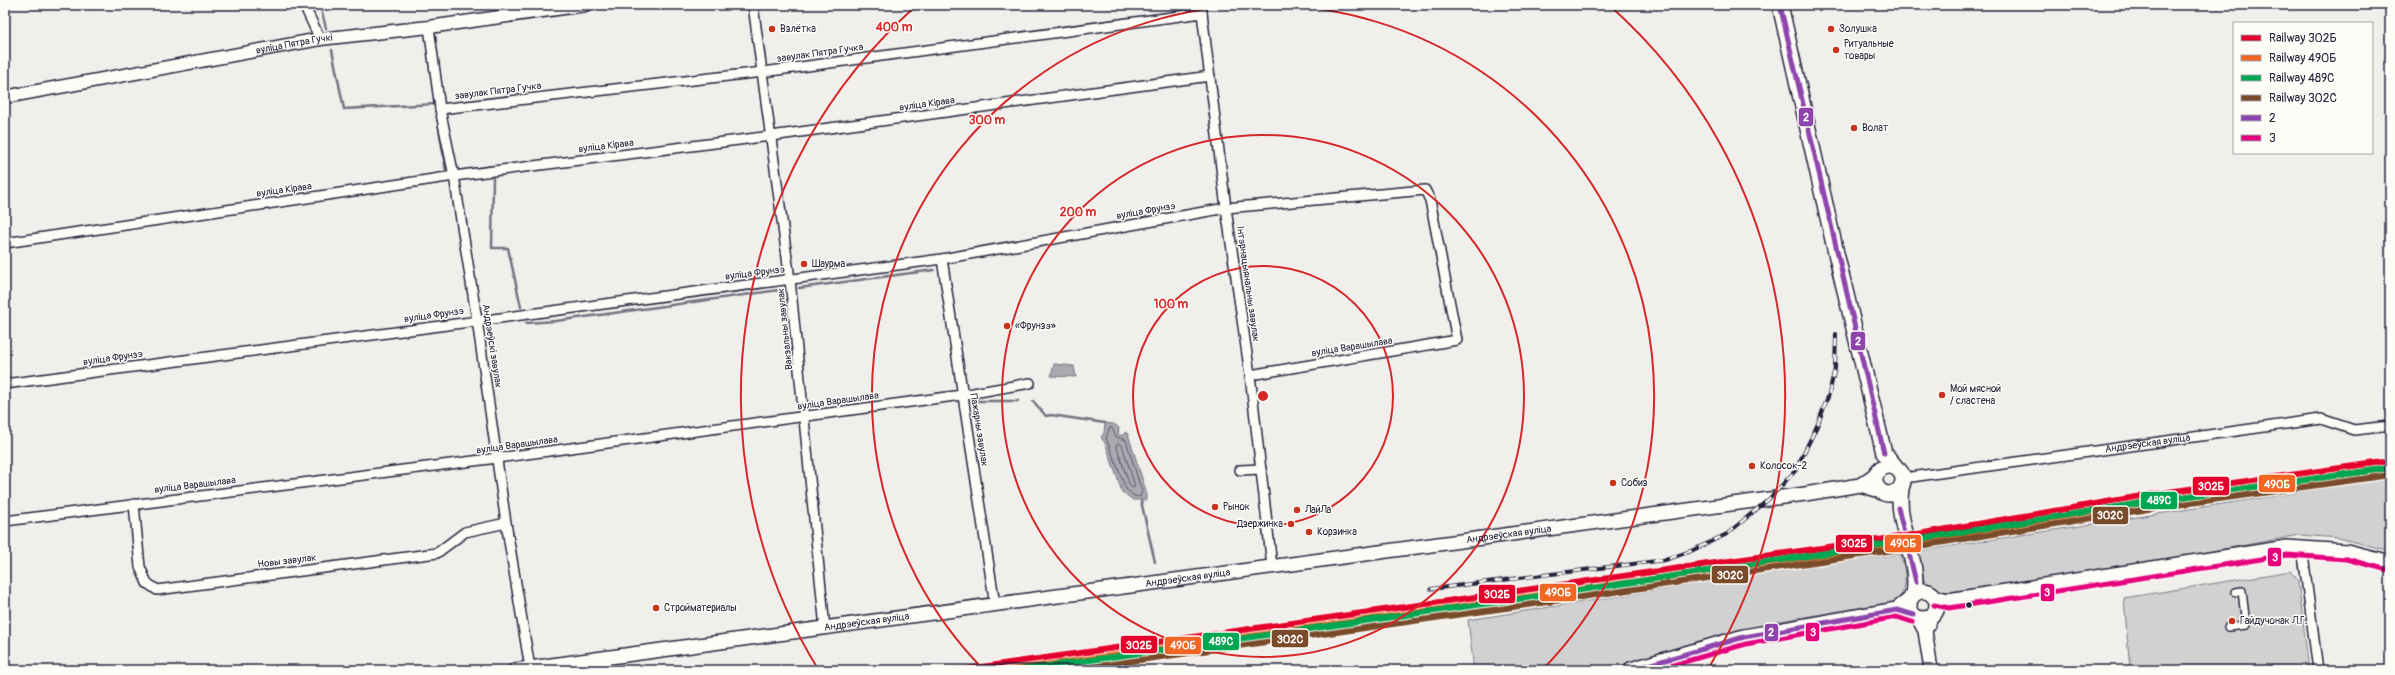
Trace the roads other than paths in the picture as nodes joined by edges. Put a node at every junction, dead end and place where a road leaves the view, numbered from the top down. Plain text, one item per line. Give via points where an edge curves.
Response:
1 (304, 5) edge
2 (585, 5) edge
3 (752, 5) edge
4 (1780, 5) edge
5 (1201, 9) edge
6 (429, 27) junction
7 (320, 39) junction
8 (762, 72) junction
9 (1210, 76) junction
10 (5, 97) edge
11 (440, 109) junction
12 (771, 136) junction
13 (454, 176) junction
14 (1226, 208) junction
15 (5, 242) edge
16 (942, 259) junction
17 (790, 280) junction
18 (477, 320) junction
19 (1457, 340) joint
20 (1250, 375) junction
21 (1030, 383) dead end
22 (5, 384) edge
23 (962, 395) junction
24 (805, 416) junction
25 (2390, 426) edge
26 (1884, 453) junction
27 (498, 458) junction
28 (1261, 469) junction
29 (1240, 470) dead end
30 (1878, 471) junction
31 (1900, 478) junction
32 (1860, 485) junction
33 (1882, 492) junction
34 (134, 504) junction
35 (1898, 508) junction
36 (5, 521) edge
37 (506, 523) junction
38 (2302, 547) junction
39 (2390, 563) edge
40 (1272, 566) junction
41 (2236, 592) dead end
42 (995, 605) junction
43 (1925, 605) junction
44 (2228, 627) dead end
45 (825, 628) junction
46 (5, 666) edge
47 (530, 668) junction
48 (6, 670) edge
49 (515, 670) edge
50 (1631, 670) edge
51 (1931, 670) edge
52 (2318, 670) edge

1 - 7 street
2 - 6 street, вуліца Пятра Гучкі
3 - 8 street, Вакзальны завулак
4 - 26 main road
5 - 8 street, завулак Пятра Гучка
5 - 9 street, Інтэрнацыянальны завулак
6 - 7 street, вуліца Пятра Гучкі
6 - 11 street, Андрэеўскі завулак
7 - 10 street, вуліца Пятра Гучкі
8 - 11 street, завулак Пятра Гучка
8 - 12 street, Вакзальны завулак
9 - 12 street, вуліца Кірава
9 - 14 street, Інтэрнацыянальны завулак
11 - 13 street, Андрэеўскі завулак
12 - 13 street, вуліца Кірава
12 - 17 street, Вакзальны завулак
13 - 15 street, вуліца Кірава
13 - 18 street, Андрэеўскі завулак
14 - 16 street, вуліца Фрунзэ
14 - 19 street, вуліца Фрунзэ via 1425,190 1430,200
14 - 20 street, Інтэрнацыянальны завулак
16 - 17 street, вуліца Фрунзэ
16 - 23 street, Пажарны завулак
17 - 18 street, вуліца Фрунзэ
17 - 24 street, Вакзальны завулак
18 - 22 street, вуліца Фрунзэ
18 - 27 street, Андрэеўскі завулак
19 - 20 street, вуліца Варашылава
20 - 28 street, Інтэрнацыянальны завулак
21 - 23 street, вуліца Варашылава
23 - 24 street, вуліца Варашылава
23 - 42 street, Пажарны завулак
24 - 27 street, вуліца Варашылава
24 - 45 street, Вакзальны завулак
25 - 31 street, Андрэеўская вуліца via 2354,430 2321,419
26 - 30 main road
26 - 31 main road
27 - 34 street, вуліца Варашылава
27 - 37 street, Андрэеўскі завулак
28 - 29 street
28 - 40 street, Інтэрнацыянальны завулак
30 - 31 main road via 1887,465
30 - 32 main road, Андрэеўская вуліца
30 - 33 main road via 1875,482
31 - 33 main road via 1894,493
31 - 35 main road
32 - 33 main road, Андрэеўская вуліца
32 - 40 main road, Андрэеўская вуліца via 1636,518
33 - 35 main road
34 - 36 street, вуліца Варашылава
34 - 37 street, Новы завулак via 140,567 147,583 157,590 437,553 465,532
35 - 43 main road
37 - 47 street, Андрэеўскі завулак
38 - 39 main road via 2347,552
38 - 43 main road via 2266,550
38 - 52 street
40 - 42 main road, Андрэеўская вуліца
41 - 44 street via 2242,591 2246,625
42 - 45 main road, Андрэеўская вуліца
43 - 50 main road via 1744,637
43 - 51 main road
45 - 47 main road, Андрэеўская вуліца
46 - 48 street
47 - 49 main road, Андрэеўская вуліца

